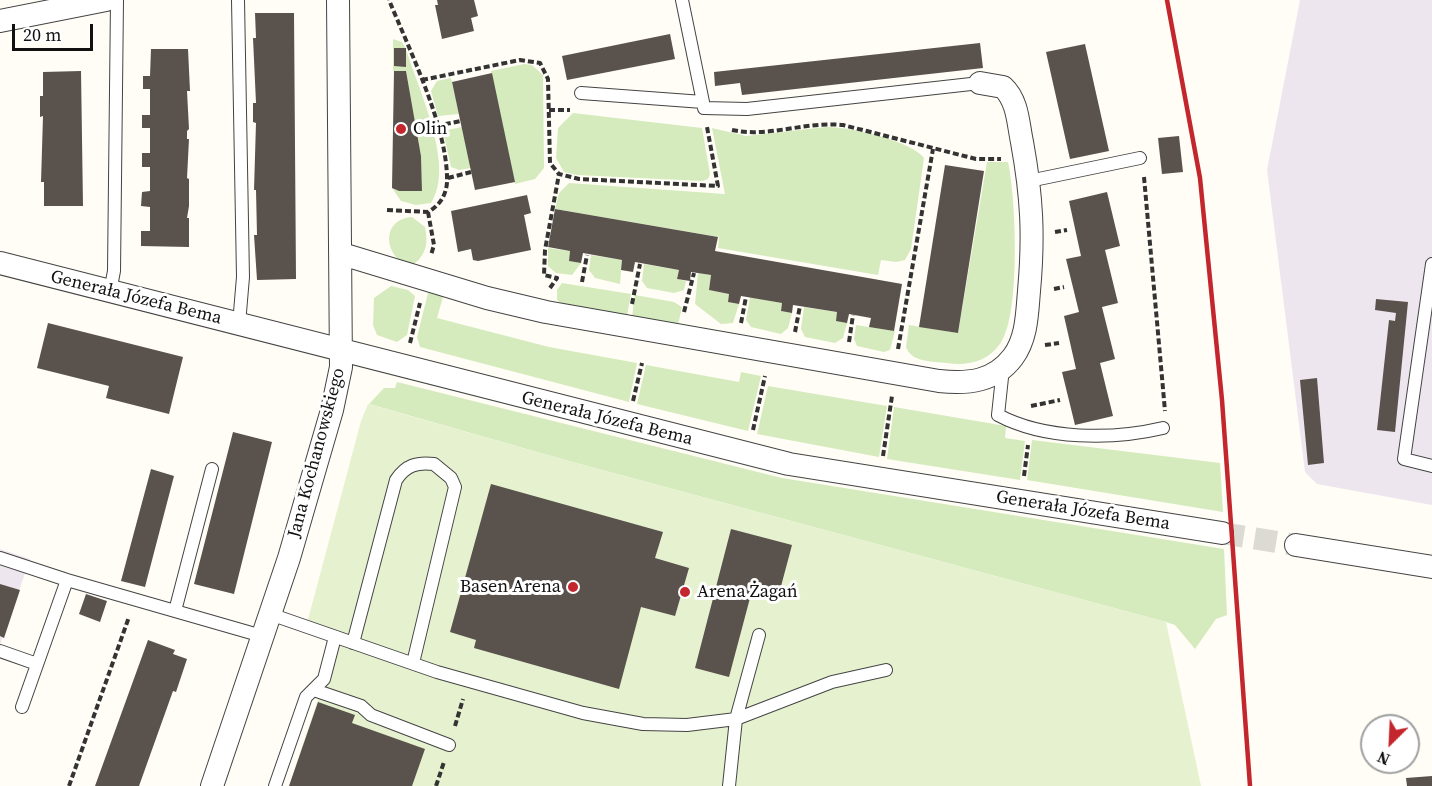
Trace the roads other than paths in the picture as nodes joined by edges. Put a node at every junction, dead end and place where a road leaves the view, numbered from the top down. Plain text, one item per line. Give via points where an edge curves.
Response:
1 (106, 0) edge
2 (117, 0) edge
3 (238, 0) edge
4 (338, 0) edge
5 (682, 0) edge
6 (0, 21) edge
7 (980, 83) joint
8 (581, 93) dead end
9 (703, 102) junction
10 (1140, 158) dead end
11 (1029, 181) junction
12 (342, 254) junction
13 (0, 263) edge
14 (1432, 264) edge
15 (110, 292) junction
16 (238, 324) junction
17 (342, 351) junction
18 (1003, 367) junction
19 (1163, 428) road end
20 (1432, 466) edge
21 (212, 469) dead end
22 (1222, 533) tunnel mouth
23 (1296, 545) tunnel mouth
24 (0, 558) edge
25 (1432, 567) edge
26 (67, 580) junction
27 (175, 611) junction
28 (266, 625) junction
29 (759, 635) dead end
30 (335, 637) junction
31 (353, 643) junction
32 (0, 651) edge
33 (413, 663) junction
34 (37, 664) junction
35 (886, 670) dead end
36 (314, 690) junction
37 (22, 707) dead end
38 (736, 719) junction
39 (449, 745) dead end
40 (212, 786) edge
41 (275, 786) edge
42 (729, 786) edge

1 - 6 street
2 - 15 lane via 114,271
3 - 16 lane via 243,277
4 - 12 street, Jana Kochanowskiego
5 - 9 lane
7 - 9 lane via 747,110 704,108
7 - 11 street via 1003,87 1014,101
8 - 9 lane
10 - 11 lane
11 - 18 street via 1033,243 1027,318 1019,347
12 - 17 street, Jana Kochanowskiego
12 - 18 street via 515,306 679,336 953,382 979,380
13 - 15 street, Generała Józefa Bema
14 - 20 lane via 1404,459
15 - 16 street, Generała Józefa Bema
16 - 17 street, Generała Józefa Bema
17 - 22 street, Generała Józefa Bema via 789,464
17 - 28 street, Jana Kochanowskiego via 332,410
18 - 19 lane via 998,415 1017,425 1085,434
21 - 27 lane
23 - 25 street
24 - 26 lane
26 - 27 lane
26 - 34 lane
27 - 28 lane
28 - 30 lane
28 - 40 street, Jana Kochanowskiego
29 - 38 lane
30 - 31 lane
30 - 36 lane via 324,679
31 - 33 lane
31 - 33 lane via 396,480 401,471 412,465 434,464 451,478 455,487
32 - 34 lane
33 - 38 lane via 615,720 687,725
34 - 37 lane
35 - 38 lane via 832,682
36 - 39 lane
36 - 41 lane via 306,697
38 - 42 lane

